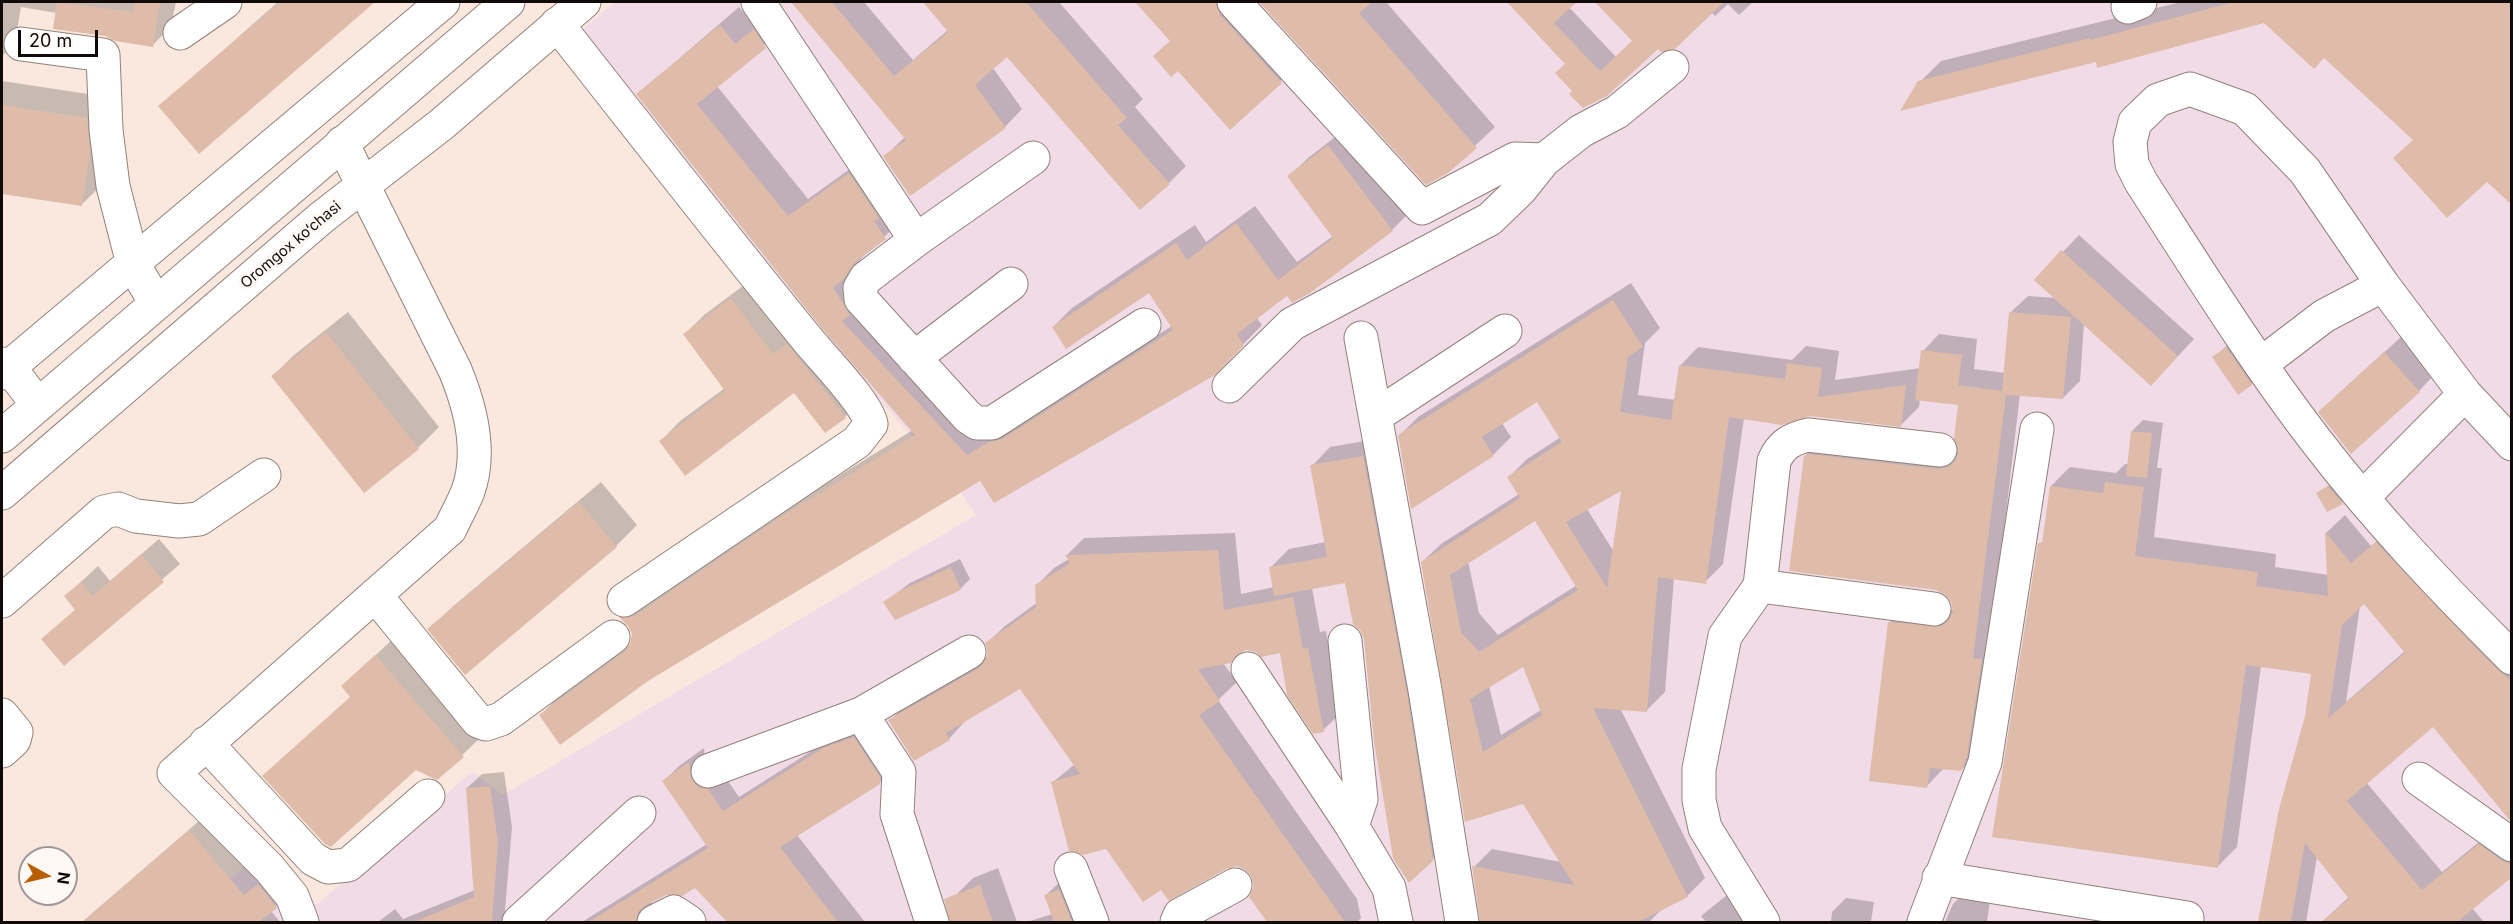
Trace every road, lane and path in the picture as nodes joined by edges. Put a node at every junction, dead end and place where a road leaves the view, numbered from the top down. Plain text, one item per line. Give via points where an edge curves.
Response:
1 (225, 2) edge
2 (508, 2) edge
3 (584, 2) edge
4 (758, 2) edge
5 (1234, 2) edge
6 (433, 7) edge
7 (557, 24) junction
8 (180, 33) dead end
9 (21, 44) dead end
10 (1672, 67) dead end
11 (419, 78) junction
12 (342, 143) junction
13 (1033, 158) dead end
14 (1544, 160) junction
15 (363, 185) junction
16 (916, 240) junction
17 (133, 264) junction
18 (1011, 284) dead end
19 (2383, 285) junction
20 (156, 303) junction
21 (1144, 325) dead end
22 (1505, 331) dead end
23 (1361, 338) dead end
24 (914, 358) junction
25 (2261, 364) junction
26 (4, 368) edge
27 (1229, 386) dead end
28 (2465, 394) junction
29 (38, 405) junction
30 (1377, 415) junction
31 (2037, 429) dead end
32 (2, 436) edge
33 (2511, 444) edge
34 (1940, 450) dead end
35 (264, 475) dead end
36 (2, 493) edge
37 (2363, 497) junction
38 (1760, 586) junction
39 (375, 595) junction
40 (624, 600) dead end
41 (2, 601) edge
42 (1934, 609) dead end
43 (613, 637) dead end
44 (1345, 641) dead end
45 (969, 652) dead end
46 (2511, 658) edge
47 (1248, 669) dead end
48 (861, 714) junction
49 (2, 715) edge
50 (207, 743) junction
51 (2, 751) edge
52 (708, 771) dead end
53 (2419, 779) dead end
54 (428, 796) dead end
55 (639, 813) dead end
56 (1352, 826) junction
57 (2511, 845) edge
58 (1071, 869) dead end
59 (1939, 878) junction
60 (1235, 885) dead end
61 (2187, 918) dead end
62 (302, 922) edge
63 (519, 922) edge
64 (654, 922) edge
65 (689, 922) edge
66 (932, 922) edge
67 (1092, 922) edge
68 (1177, 922) edge
69 (1396, 922) edge
70 (1462, 922) edge
71 (1763, 922) edge
72 (1924, 922) edge

1 - 8 main road
2 - 11 main road
3 - 7 main road, Oromgox ko‘chasi
4 - 16 main road
5 - 14 main road via 1422,208 1515,159
6 - 11 main road
6 - 17 main road
7 - 15 main road, Oromgox ko‘chasi via 442,124
7 - 40 main road via 856,397 870,424 857,442
9 - 17 main road via 103,56 113,186
10 - 14 main road via 1617,112 1581,131
11 - 12 main road
12 - 15 main road
12 - 20 main road
13 - 16 main road
14 - 27 main road via 1490,219 1292,324
15 - 36 main road, Oromgox ko‘chasi
15 - 39 main road via 460,380 469,402 474,444 469,489 450,529
16 - 24 main road via 866,278 860,288 861,299
17 - 20 main road
17 - 26 main road
18 - 24 main road
19 - 25 main road via 2324,316
19 - 25 main road via 2305,171 2245,109 2190,89 2158,100 2135,122 2130,142 2132,164
19 - 28 main road
20 - 29 main road
21 - 24 main road via 992,423 977,423 968,417
22 - 30 main road
23 - 30 main road
25 - 37 main road via 2317,442
26 - 29 main road
28 - 33 main road
28 - 37 main road
29 - 32 main road
30 - 70 main road
31 - 59 main road via 1985,762
34 - 38 main road via 1808,435 1788,442 1774,461
35 - 41 main road via 199,519 136,516 118,509 104,512
37 - 46 main road via 2426,571
38 - 42 main road
38 - 71 main road via 1725,636 1699,769 1699,800 1705,828
39 - 43 main road via 478,721 486,724 501,719
39 - 50 main road
44 - 56 main road via 1361,799
45 - 48 main road
47 - 56 main road
48 - 52 main road
48 - 66 main road via 899,772 897,814
49 - 51 main road via 16,732 14,740
50 - 54 main road via 313,859 328,867 348,865
50 - 62 main road via 174,773 269,868 292,896
53 - 57 main road
55 - 63 main road
56 - 69 main road via 1389,888
58 - 67 main road
59 - 61 main road
59 - 72 main road
60 - 68 main road via 1180,915
64 - 65 main road via 674,912

